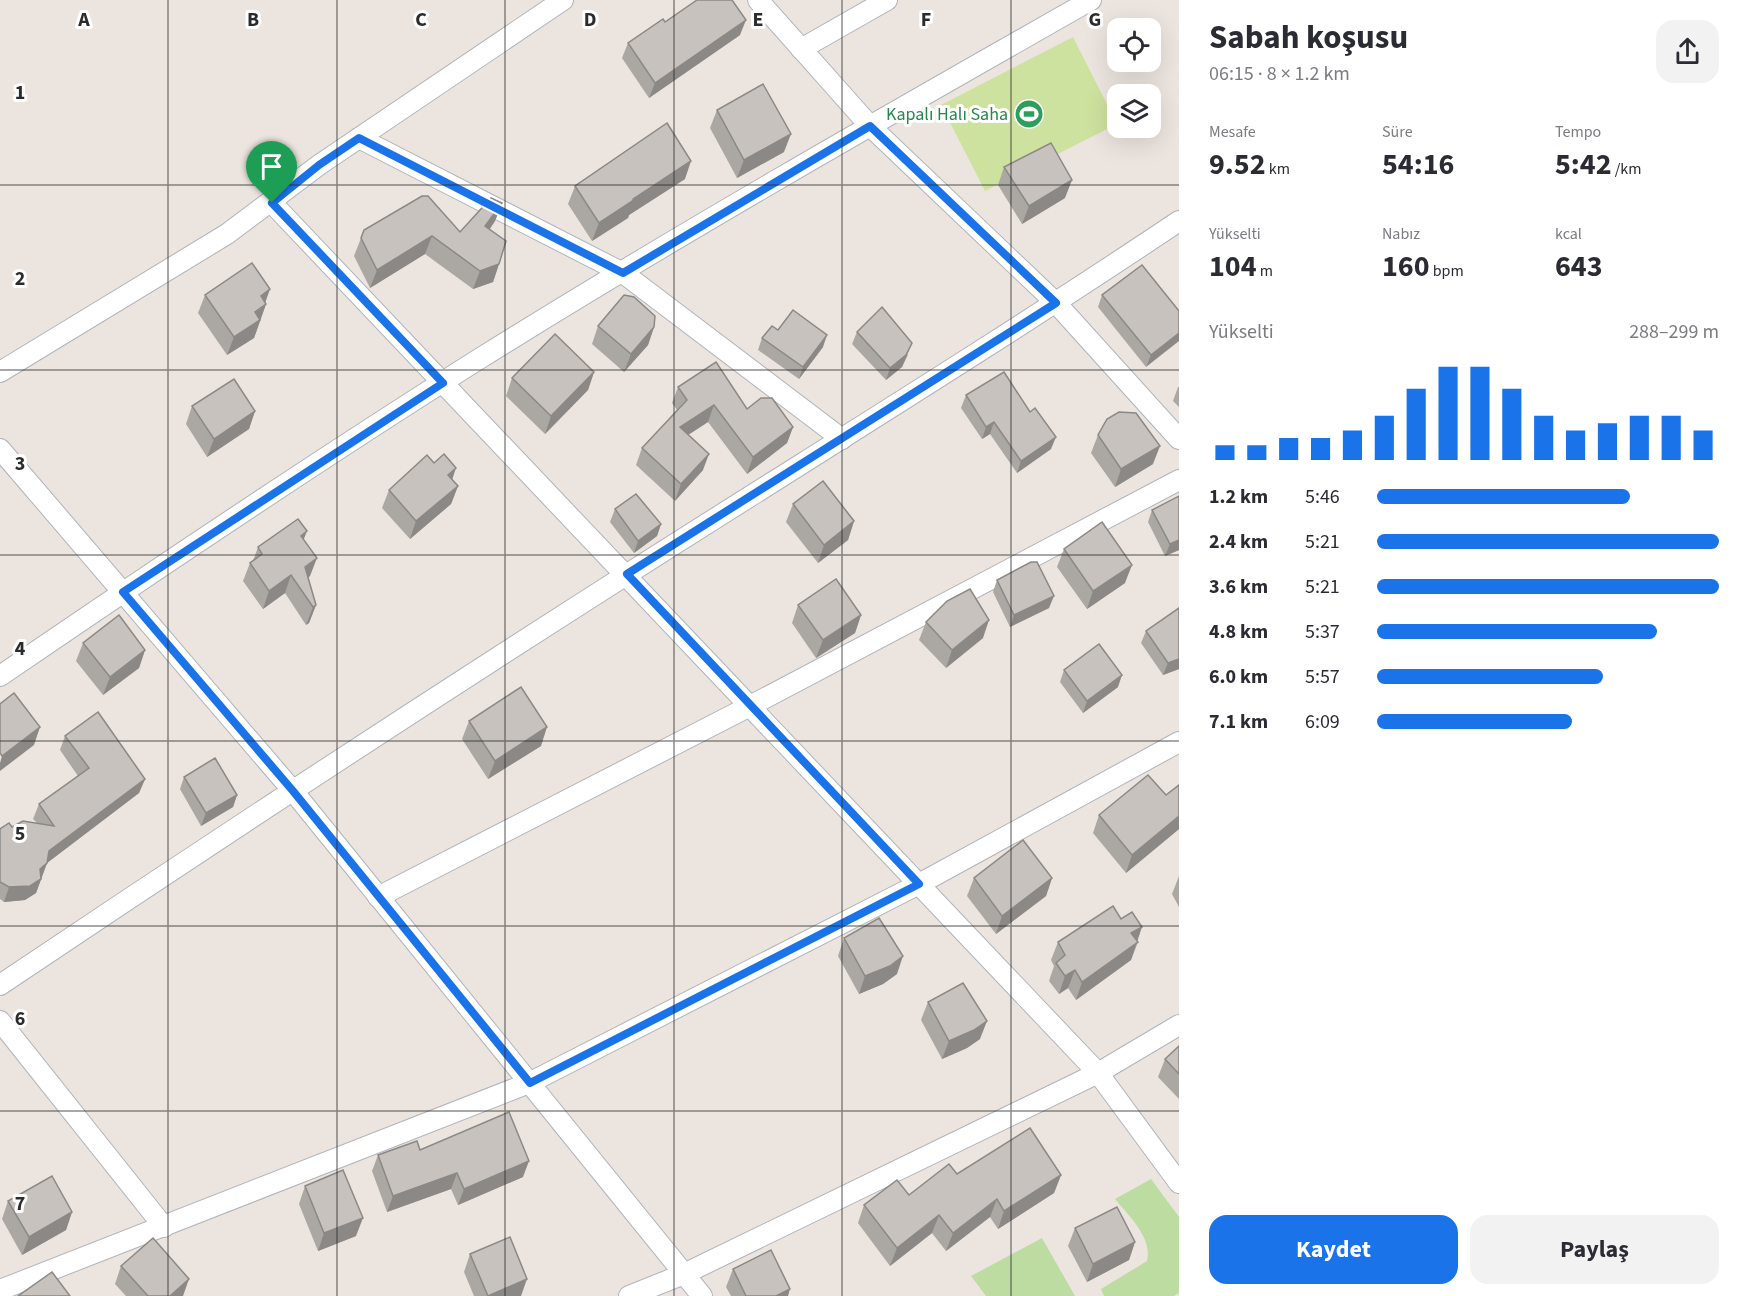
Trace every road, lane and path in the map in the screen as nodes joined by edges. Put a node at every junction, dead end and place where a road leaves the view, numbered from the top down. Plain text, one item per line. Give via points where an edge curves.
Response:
1 (563, 0) edge
2 (758, 0) edge
3 (887, 0) edge
4 (1091, 0) edge
5 (801, 49) junction
6 (870, 126) junction
7 (359, 138) junction
8 (272, 203) junction
9 (1179, 220) edge
10 (623, 273) junction
11 (1056, 303) junction
12 (0, 372) edge
13 (443, 383) junction
14 (842, 439) junction
15 (1179, 439) edge
16 (0, 449) edge
17 (1179, 480) edge
18 (627, 574) junction
19 (123, 592) junction
20 (0, 676) edge
21 (750, 706) junction
22 (1179, 742) edge
23 (293, 791) junction
24 (919, 884) junction
25 (378, 897) junction
26 (0, 985) edge
27 (0, 1021) edge
28 (1179, 1025) edge
29 (1098, 1073) junction
30 (530, 1083) junction
31 (1179, 1184) edge
32 (164, 1227) junction
33 (684, 1274) junction
34 (0, 1290) edge
35 (629, 1296) edge
36 (702, 1296) edge

1 - 7 street
2 - 5 street
3 - 5 street
4 - 6 street
5 - 6 street
6 - 10 street
6 - 11 street
7 - 8 street
7 - 10 street
8 - 12 street
8 - 13 street
9 - 11 street
10 - 13 street
10 - 14 street
11 - 14 street
11 - 15 street
13 - 18 street
13 - 19 street
14 - 18 street
16 - 19 street
17 - 21 street
18 - 21 street
18 - 23 street
19 - 20 street
19 - 23 street
21 - 24 street
21 - 25 street
22 - 24 street
23 - 25 street
23 - 26 street
24 - 29 street
24 - 30 street
25 - 30 street
27 - 32 street
28 - 29 street
29 - 31 street
29 - 33 street
30 - 32 street
30 - 33 street
32 - 34 street
33 - 35 street
33 - 36 street

